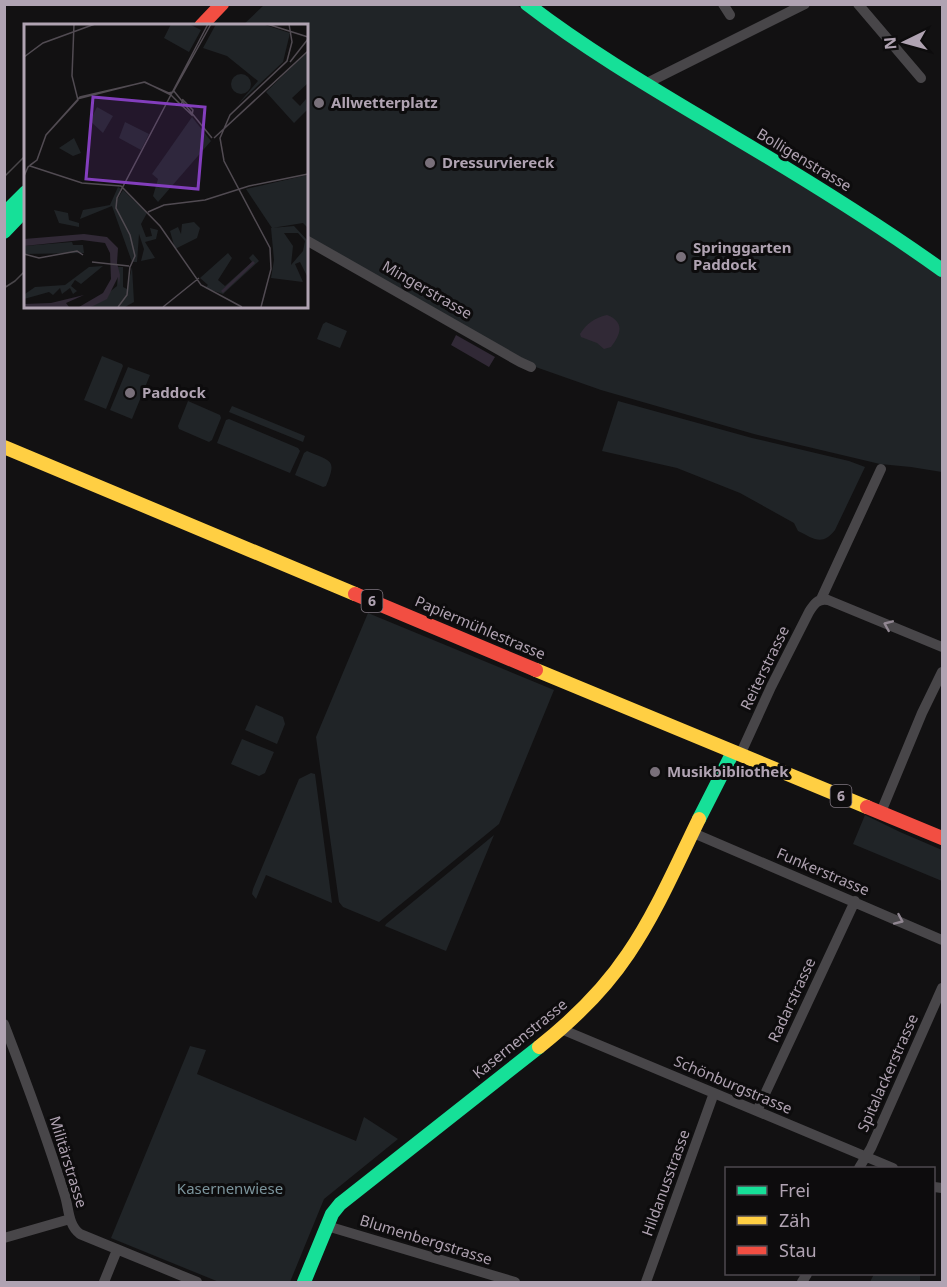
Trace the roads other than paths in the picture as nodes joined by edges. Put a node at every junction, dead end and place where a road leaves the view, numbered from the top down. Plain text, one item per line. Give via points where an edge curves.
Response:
1 (222, 4) edge
2 (527, 4) edge
3 (723, 4) edge
4 (805, 4) edge
5 (858, 4) edge
6 (730, 15) dead end
7 (203, 24) edge
8 (921, 78) dead end
9 (645, 84) junction
10 (24, 194) edge
11 (24, 211) edge
12 (4, 214) edge
13 (4, 232) edge
14 (308, 241) edge
15 (942, 270) edge
16 (531, 367) dead end
17 (4, 447) edge
18 (881, 469) dead end
19 (821, 599) junction
20 (942, 647) edge
21 (942, 672) edge
22 (736, 753) junction
23 (881, 812) junction
24 (691, 832) junction
25 (942, 838) edge
26 (855, 901) junction
27 (942, 940) edge
28 (942, 988) edge
29 (4, 1024) edge
30 (561, 1029) junction
31 (714, 1093) junction
32 (757, 1111) junction
33 (866, 1157) junction
34 (860, 1167) edge
35 (891, 1167) edge
36 (70, 1219) junction
37 (327, 1226) junction
38 (4, 1238) edge
39 (117, 1250) junction
40 (104, 1282) edge
41 (196, 1282) edge
42 (304, 1282) edge
43 (515, 1282) edge
44 (646, 1282) edge

1 - 7 street
2 - 9 street, Bolligenstrasse
3 - 6 street
4 - 9 street
5 - 8 street
9 - 15 street, Bolligenstrasse via 863,214
10 - 12 street
11 - 13 street
14 - 16 street, Mingerstrasse
17 - 22 street, Papiermühlestrasse / 6
18 - 19 street, Reiterstrasse
20 -> 19 street
19 - 22 street, Reiterstrasse via 809,612
21 - 23 street
22 - 23 street, Papiermühlestrasse / 6
22 - 24 street, Kasernenstrasse
23 - 25 street, Papiermühlestrasse / 6
24 - 26 street, Funkerstrasse
24 - 30 street, Kasernenstrasse via 636,942 590,1001
26 -> 27 street, Funkerstrasse
26 - 32 street, Radarstrasse
28 - 33 street, Spitalackerstrasse
29 - 36 street, Militärstrasse via 36,1108
30 - 31 street, Schönburgstrasse
30 - 37 street, Kasernenstrasse via 344,1201
31 - 32 street, Schönburgstrasse
31 - 44 street, Hildanusstrasse
32 - 33 street, Schönburgstrasse
33 - 34 street, Spitalackerstrasse
33 - 35 street, Schönburgstrasse
36 - 38 street
36 - 39 street, Militärstrasse via 80,1234
37 - 42 street, Kasernenstrasse
37 - 43 street, Blumenbergstrasse
39 - 40 street
39 - 41 street, Militärstrasse

